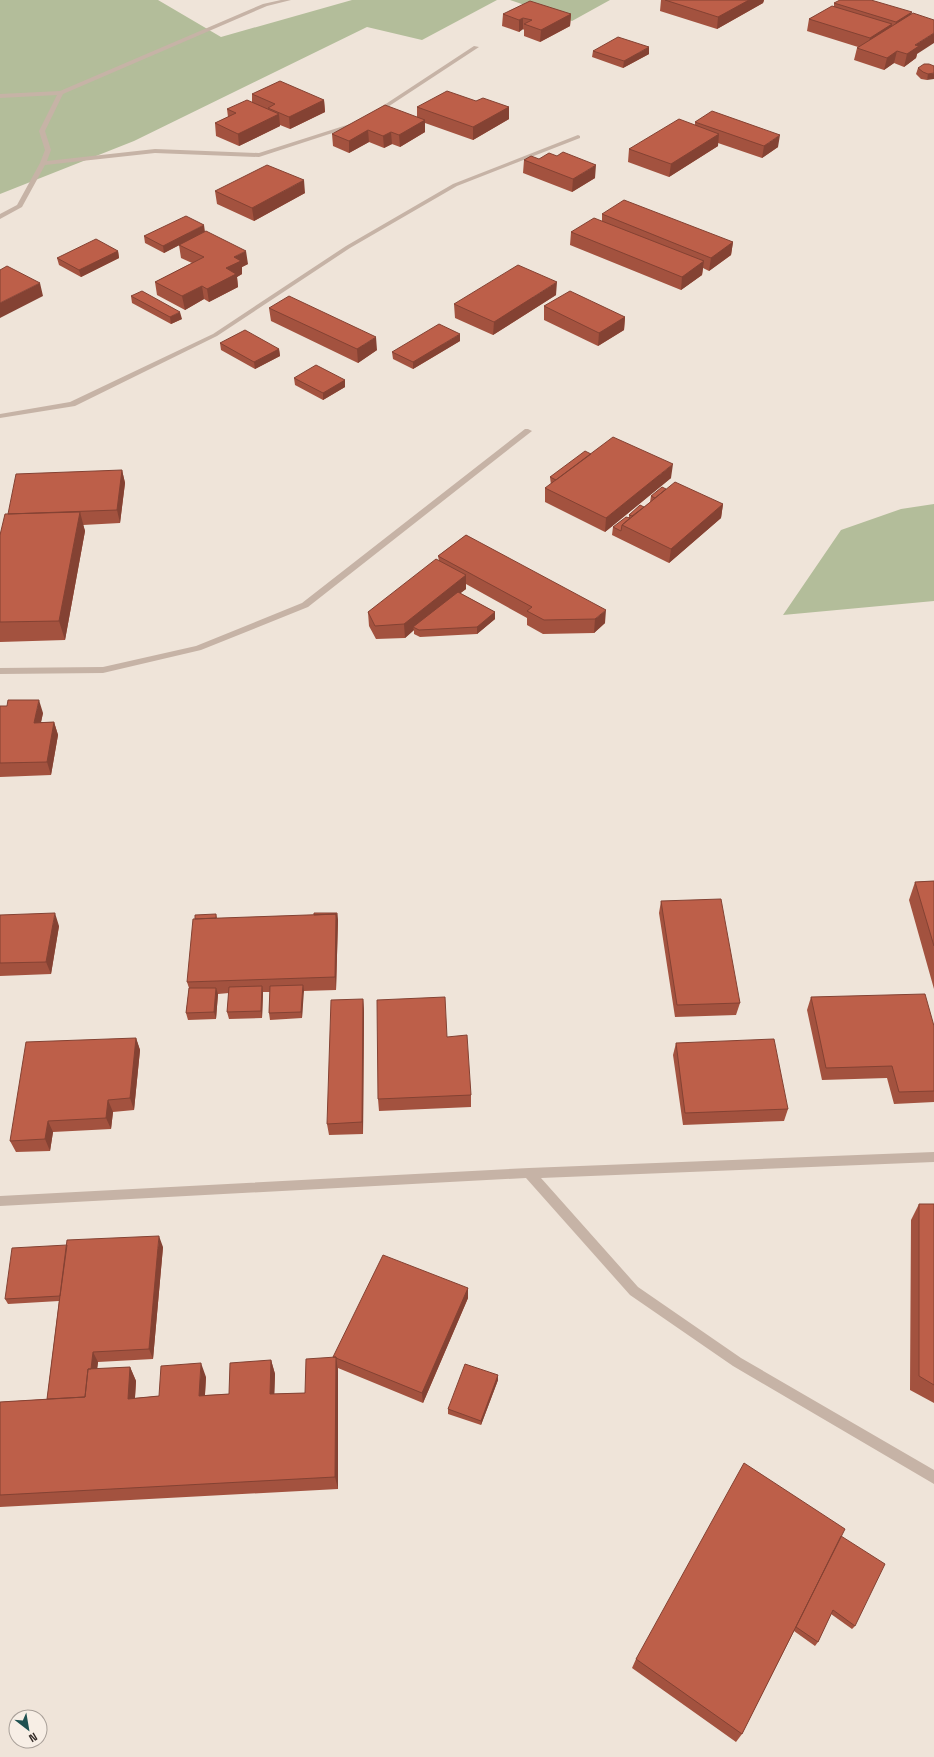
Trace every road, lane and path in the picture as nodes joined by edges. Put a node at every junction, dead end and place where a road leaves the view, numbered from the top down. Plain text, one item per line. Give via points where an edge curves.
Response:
1 (288, 0) edge
2 (476, 47) dead end
3 (61, 93) junction
4 (0, 96) edge
5 (369, 116) edge
6 (357, 122) edge
7 (578, 137) dead end
8 (43, 163) junction
9 (0, 217) edge
10 (0, 416) edge
11 (528, 431) dead end
12 (0, 671) edge
13 (934, 1157) edge
14 (529, 1173) junction
15 (0, 1201) edge
16 (934, 1477) edge

1 - 3 street via 264,5
2 - 5 street
3 - 4 street
3 - 8 street via 42,132 48,150
6 - 8 street via 259,155 155,151
7 - 10 street via 455,184 348,247 214,336 72,404
8 - 9 street via 20,206
11 - 12 street via 305,605 198,648 103,670
13 - 14 street
14 - 15 street
14 - 16 street via 634,1291 737,1362

